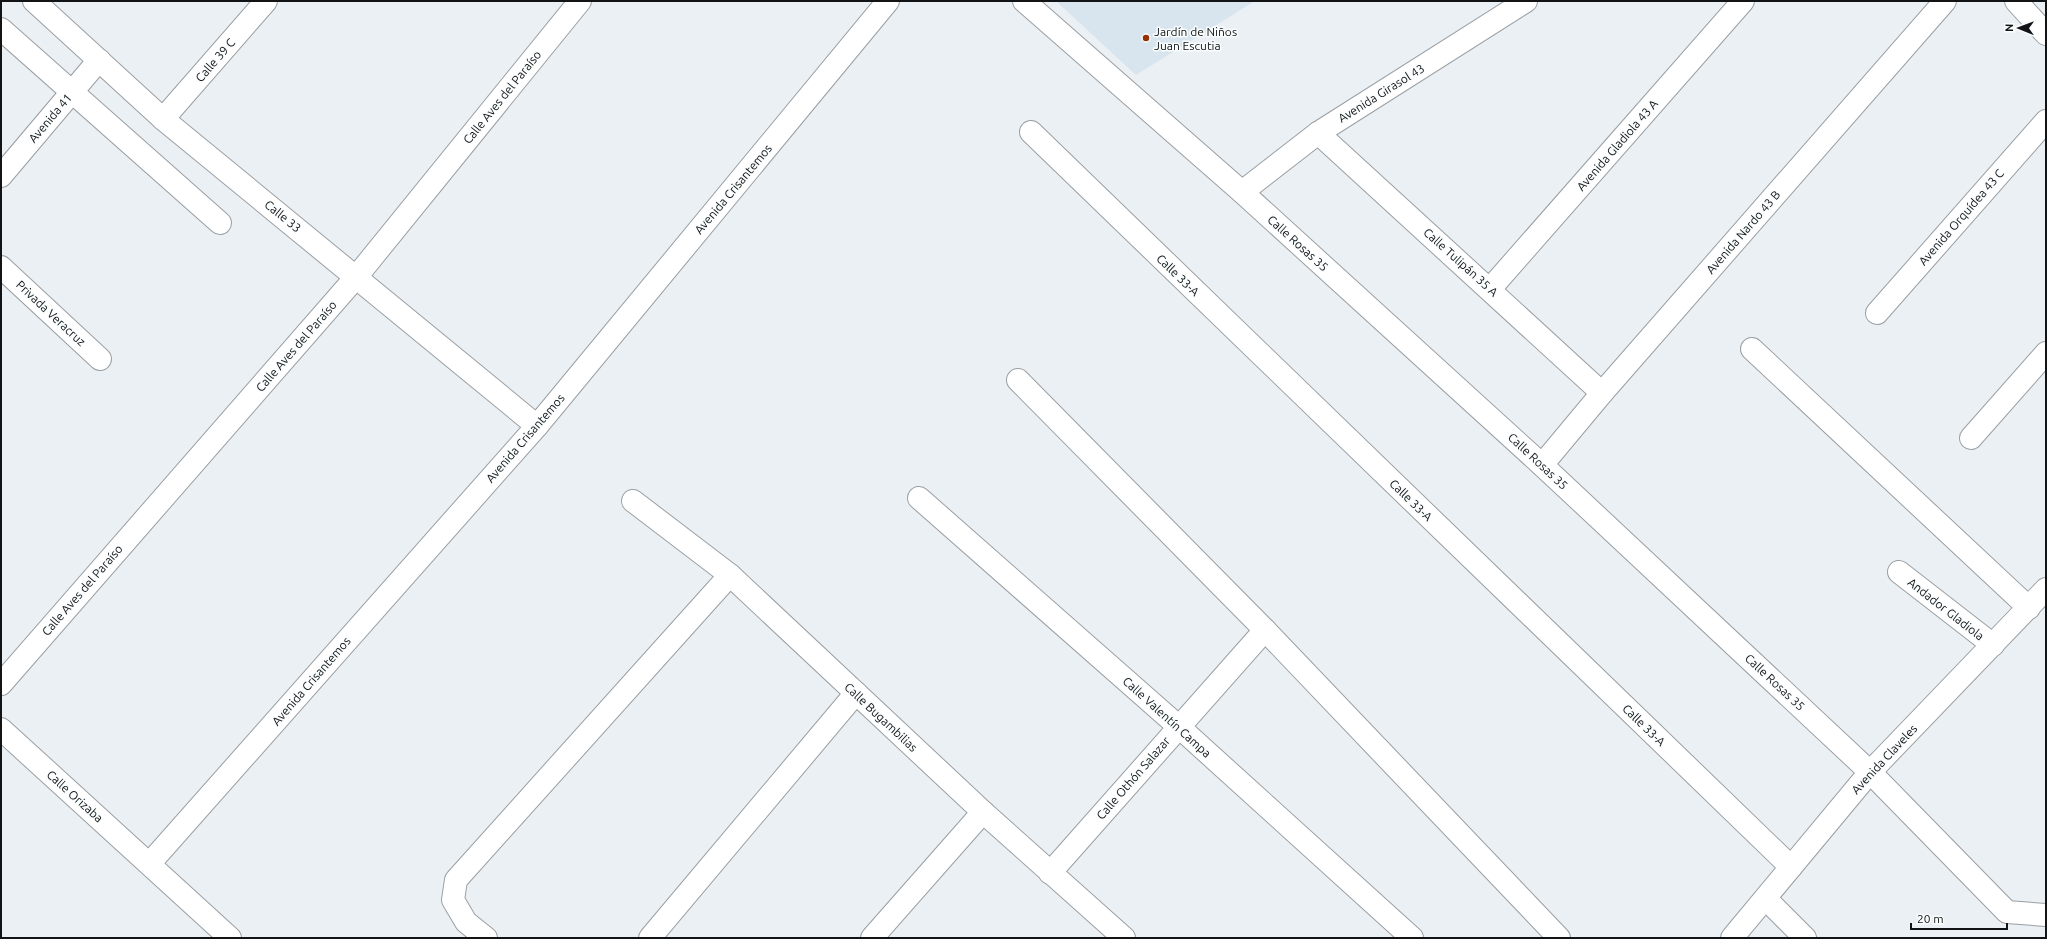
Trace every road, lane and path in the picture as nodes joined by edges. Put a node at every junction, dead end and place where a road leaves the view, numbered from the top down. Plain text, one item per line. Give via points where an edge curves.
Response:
1 (34, 1) edge
2 (266, 1) edge
3 (580, 1) edge
4 (888, 1) edge
5 (1024, 1) edge
6 (1526, 1) edge
7 (1743, 1) edge
8 (1945, 1) edge
9 (2016, 1) edge
10 (1, 30) edge
11 (2046, 34) edge
12 (99, 60) junction
13 (72, 92) junction
14 (163, 119) junction
15 (2046, 121) edge
16 (1031, 132) dead end
17 (1318, 133) junction
18 (1, 176) edge
19 (1242, 192) junction
20 (220, 222) dead end
21 (1, 267) edge
22 (357, 276) junction
23 (1490, 289) junction
24 (1877, 313) dead end
25 (1752, 349) dead end
26 (2046, 353) edge
27 (100, 359) dead end
28 (1018, 380) dead end
29 (1602, 393) junction
30 (537, 426) junction
31 (1971, 438) dead end
32 (1542, 465) junction
33 (919, 498) dead end
34 (633, 501) dead end
35 (1900, 572) dead end
36 (730, 575) junction
37 (2046, 589) edge
38 (2030, 608) junction
39 (1265, 630) junction
40 (1993, 645) junction
41 (1, 684) edge
42 (856, 693) junction
43 (1178, 726) junction
44 (1, 729) edge
45 (1870, 772) junction
46 (983, 812) junction
47 (150, 863) junction
48 (1791, 867) junction
49 (1050, 872) junction
50 (1766, 899) junction
51 (2046, 915) edge
52 (1123, 937) edge
53 (230, 938) edge
54 (486, 938) edge
55 (650, 938) edge
56 (872, 938) edge
57 (1412, 938) edge
58 (1559, 938) edge
59 (1732, 938) edge
60 (1805, 938) edge

1 - 12 street, Calle 33
2 - 14 street, Calle 39 C
3 - 22 street, Calle Aves del Paraíso
4 - 30 street, Avenida Crisantemos
5 - 19 street, Calle Rosas 35
6 - 17 street, Avenida Girasol 43
7 - 23 street, Avenida Gladiola 43 A
8 - 29 street, Avenida Nardo 43 B
9 - 11 street
10 - 13 street
12 - 13 street, Avenida 41
12 - 14 street, Calle 33
13 - 18 street, Avenida 41
13 - 20 street
14 - 22 street, Calle 33
15 - 24 street, Avenida Orquídea 43 C
16 - 48 street, Calle 33-A
17 - 19 street, Avenida Girasol 43
17 - 23 street, Calle Tulipán 35 A
19 - 32 street, Calle Rosas 35
21 - 27 street, Privada Veracruz
22 - 30 street, Calle 33
22 - 41 street, Calle Aves del Paraíso
23 - 29 street, Calle Tulipán 35 A
25 - 38 street
26 - 31 street
28 - 39 street
29 - 32 street, Avenida Nardo 43 B
30 - 47 street, Avenida Crisantemos
32 - 45 street, Calle Rosas 35
33 - 43 street, Calle Valentín Campa
34 - 36 street, Calle Bugambilias
35 - 40 street, Andador Gladiola
36 - 42 street, Calle Bugambilias
36 - 54 street via 456,880 453,900 466,922
37 - 38 street, Avenida Claveles
38 - 40 street, Avenida Claveles
39 - 43 street, Calle Othón Salazar
39 - 58 street
40 - 45 street, Avenida Claveles
42 - 46 street, Calle Bugambilias
42 - 55 street
43 - 49 street, Calle Othón Salazar
43 - 57 street, Calle Valentín Campa
44 - 47 street, Calle Orizaba
45 - 48 street, Avenida Claveles
45 - 51 street, Calle Rosas 35 via 2007,912
46 - 49 street, Calle Bugambilias
46 - 56 street
47 - 53 street, Calle Orizaba
48 - 50 street, Avenida Claveles
49 - 52 street, Calle Bugambilias
50 - 59 street, Avenida Claveles
50 - 60 street

